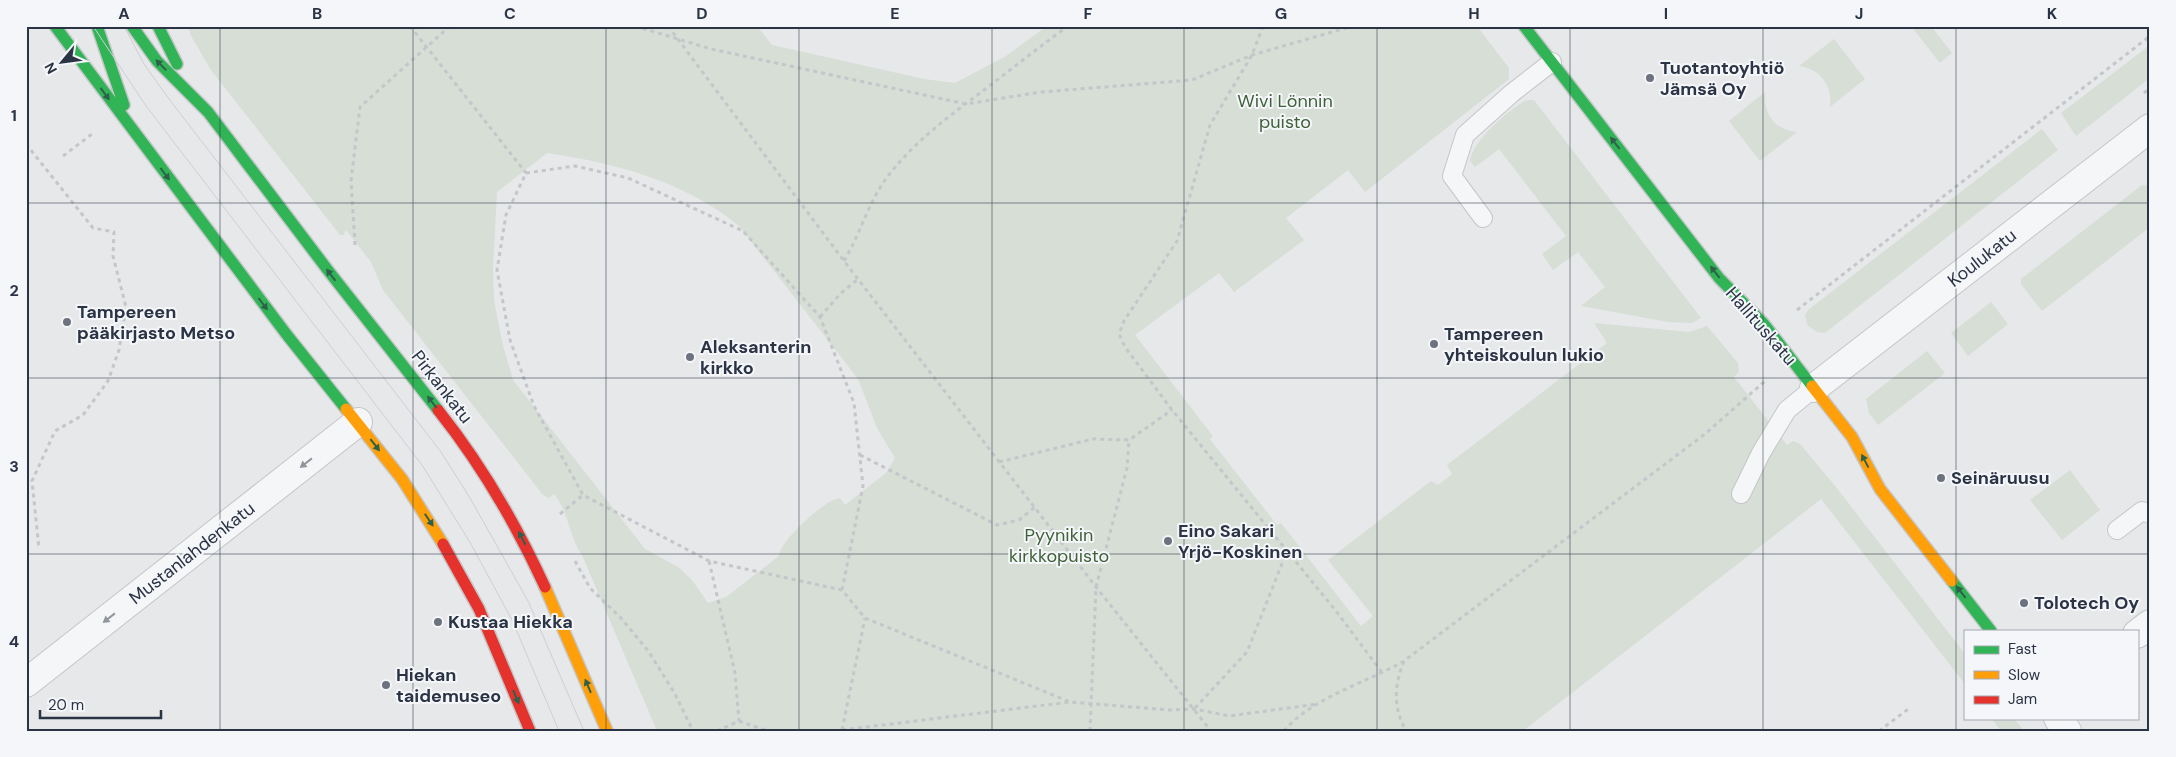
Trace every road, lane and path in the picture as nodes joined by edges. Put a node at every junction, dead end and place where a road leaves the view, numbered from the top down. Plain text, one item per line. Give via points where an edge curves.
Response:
1 (55, 26) edge
2 (96, 26) edge
3 (132, 26) edge
4 (158, 26) edge
5 (410, 26) edge
6 (450, 26) edge
7 (634, 26) edge
8 (668, 26) edge
9 (1068, 26) edge
10 (1264, 26) edge
11 (1353, 26) edge
12 (1524, 26) edge
13 (2150, 36) edge
14 (678, 40) junction
15 (426, 46) junction
16 (1252, 54) junction
17 (1552, 62) junction
18 (195, 98) junction
19 (966, 104) junction
20 (2150, 128) edge
21 (97, 131) dead end
22 (136, 136) junction
23 (26, 144) edge
24 (63, 156) dead end
25 (526, 173) junction
26 (1483, 218) dead end
27 (356, 255) dead end
28 (844, 261) junction
29 (858, 278) junction
30 (1796, 311) dead end
31 (820, 317) junction
32 (1765, 381) dead end
33 (1814, 388) junction
34 (1172, 410) junction
35 (358, 422) junction
36 (1130, 440) junction
37 (860, 455) junction
38 (999, 462) junction
39 (1741, 494) dead end
40 (584, 495) junction
41 (1035, 507) junction
42 (560, 514) dead end
43 (2150, 514) edge
44 (2117, 530) dead end
45 (40, 549) dead end
46 (1287, 551) junction
47 (571, 554) dead end
48 (709, 561) junction
49 (1096, 587) junction
50 (842, 590) junction
51 (865, 618) junction
52 (2150, 624) edge
53 (1990, 630) edge
54 (2138, 633) edge
55 (1404, 661) junction
56 (1383, 674) junction
57 (26, 683) edge
58 (1070, 702) junction
59 (1092, 703) junction
60 (1319, 704) junction
61 (1911, 707) dead end
62 (1195, 709) junction
63 (2059, 720) edge
64 (739, 721) junction
65 (842, 730) edge
66 (530, 731) edge
67 (607, 731) edge
68 (693, 731) edge
69 (717, 731) edge
70 (768, 731) edge
71 (1090, 731) edge
72 (1211, 731) edge
73 (1284, 731) edge
74 (1406, 731) edge
75 (1879, 731) edge
76 (2067, 731) edge

1 -> 22 main road
2 - 22 main road
18 -> 3 main road, Pirkankatu via 157,61
4 - 18 main road, Pirkankatu
5 - 15 path
6 - 15 path
7 - 14 path
8 - 14 path
9 - 19 path
10 - 16 path
11 - 16 path
12 - 17 main road, Hallituskatu
13 - 30 path
14 - 19 path
14 - 28 path
15 - 25 path
15 - 27 path via 360,107 350,181
16 - 19 path via 1192,80 1041,92
16 - 34 path via 1210,125 1177,241 1124,321 1119,334 1125,347
17 - 26 lane via 1465,135 1452,176
33 -> 17 main road, Hallituskatu via 1764,324 1719,278
67 -> 18 main road, Pirkankatu via 521,535 461,438
19 - 28 path via 935,126 883,183
20 - 33 street, Koulukatu
21 - 24 path
22 -> 35 main road via 287,335
23 - 45 path via 93,228 114,232 113,256 126,307 119,350 108,381 83,415 55,431 32,481
25 - 31 path via 576,166 628,178 743,232
25 - 40 path via 506,214 497,270 510,340 534,406
28 - 29 path
29 - 31 path
29 - 38 path
31 - 37 path via 854,403
32 - 55 path via 1705,434
33 - 39 lane via 1787,410
53 -> 33 main road, Hallituskatu via 1880,489 1852,437
34 - 36 path
34 - 46 path
35 -> 57 street, Mustanlahdenkatu
35 -> 66 main road via 402,479 438,534 479,609
36 - 38 path via 1093,440
36 - 49 path via 1127,468
37 - 41 path via 997,525 1019,520
37 - 50 path via 863,486
38 - 41 path
40 - 42 path
40 - 48 path
41 - 49 path
43 - 44 lane via 2142,511
46 - 56 path
46 - 62 path via 1248,652
47 - 68 path via 590,588 649,652
48 - 50 path
48 - 64 path via 735,673
49 - 59 path
49 - 62 path
50 - 51 path
51 - 58 path
51 - 65 path
52 - 54 street
55 - 56 path
55 - 74 path via 1397,678 1395,697 1398,716
56 - 60 path
58 - 59 path
58 - 65 path
59 - 62 path
59 - 71 path
60 - 62 path via 1229,716
60 - 73 path
61 - 75 path
62 - 72 path
63 - 76 street
64 - 69 path
64 - 70 path

